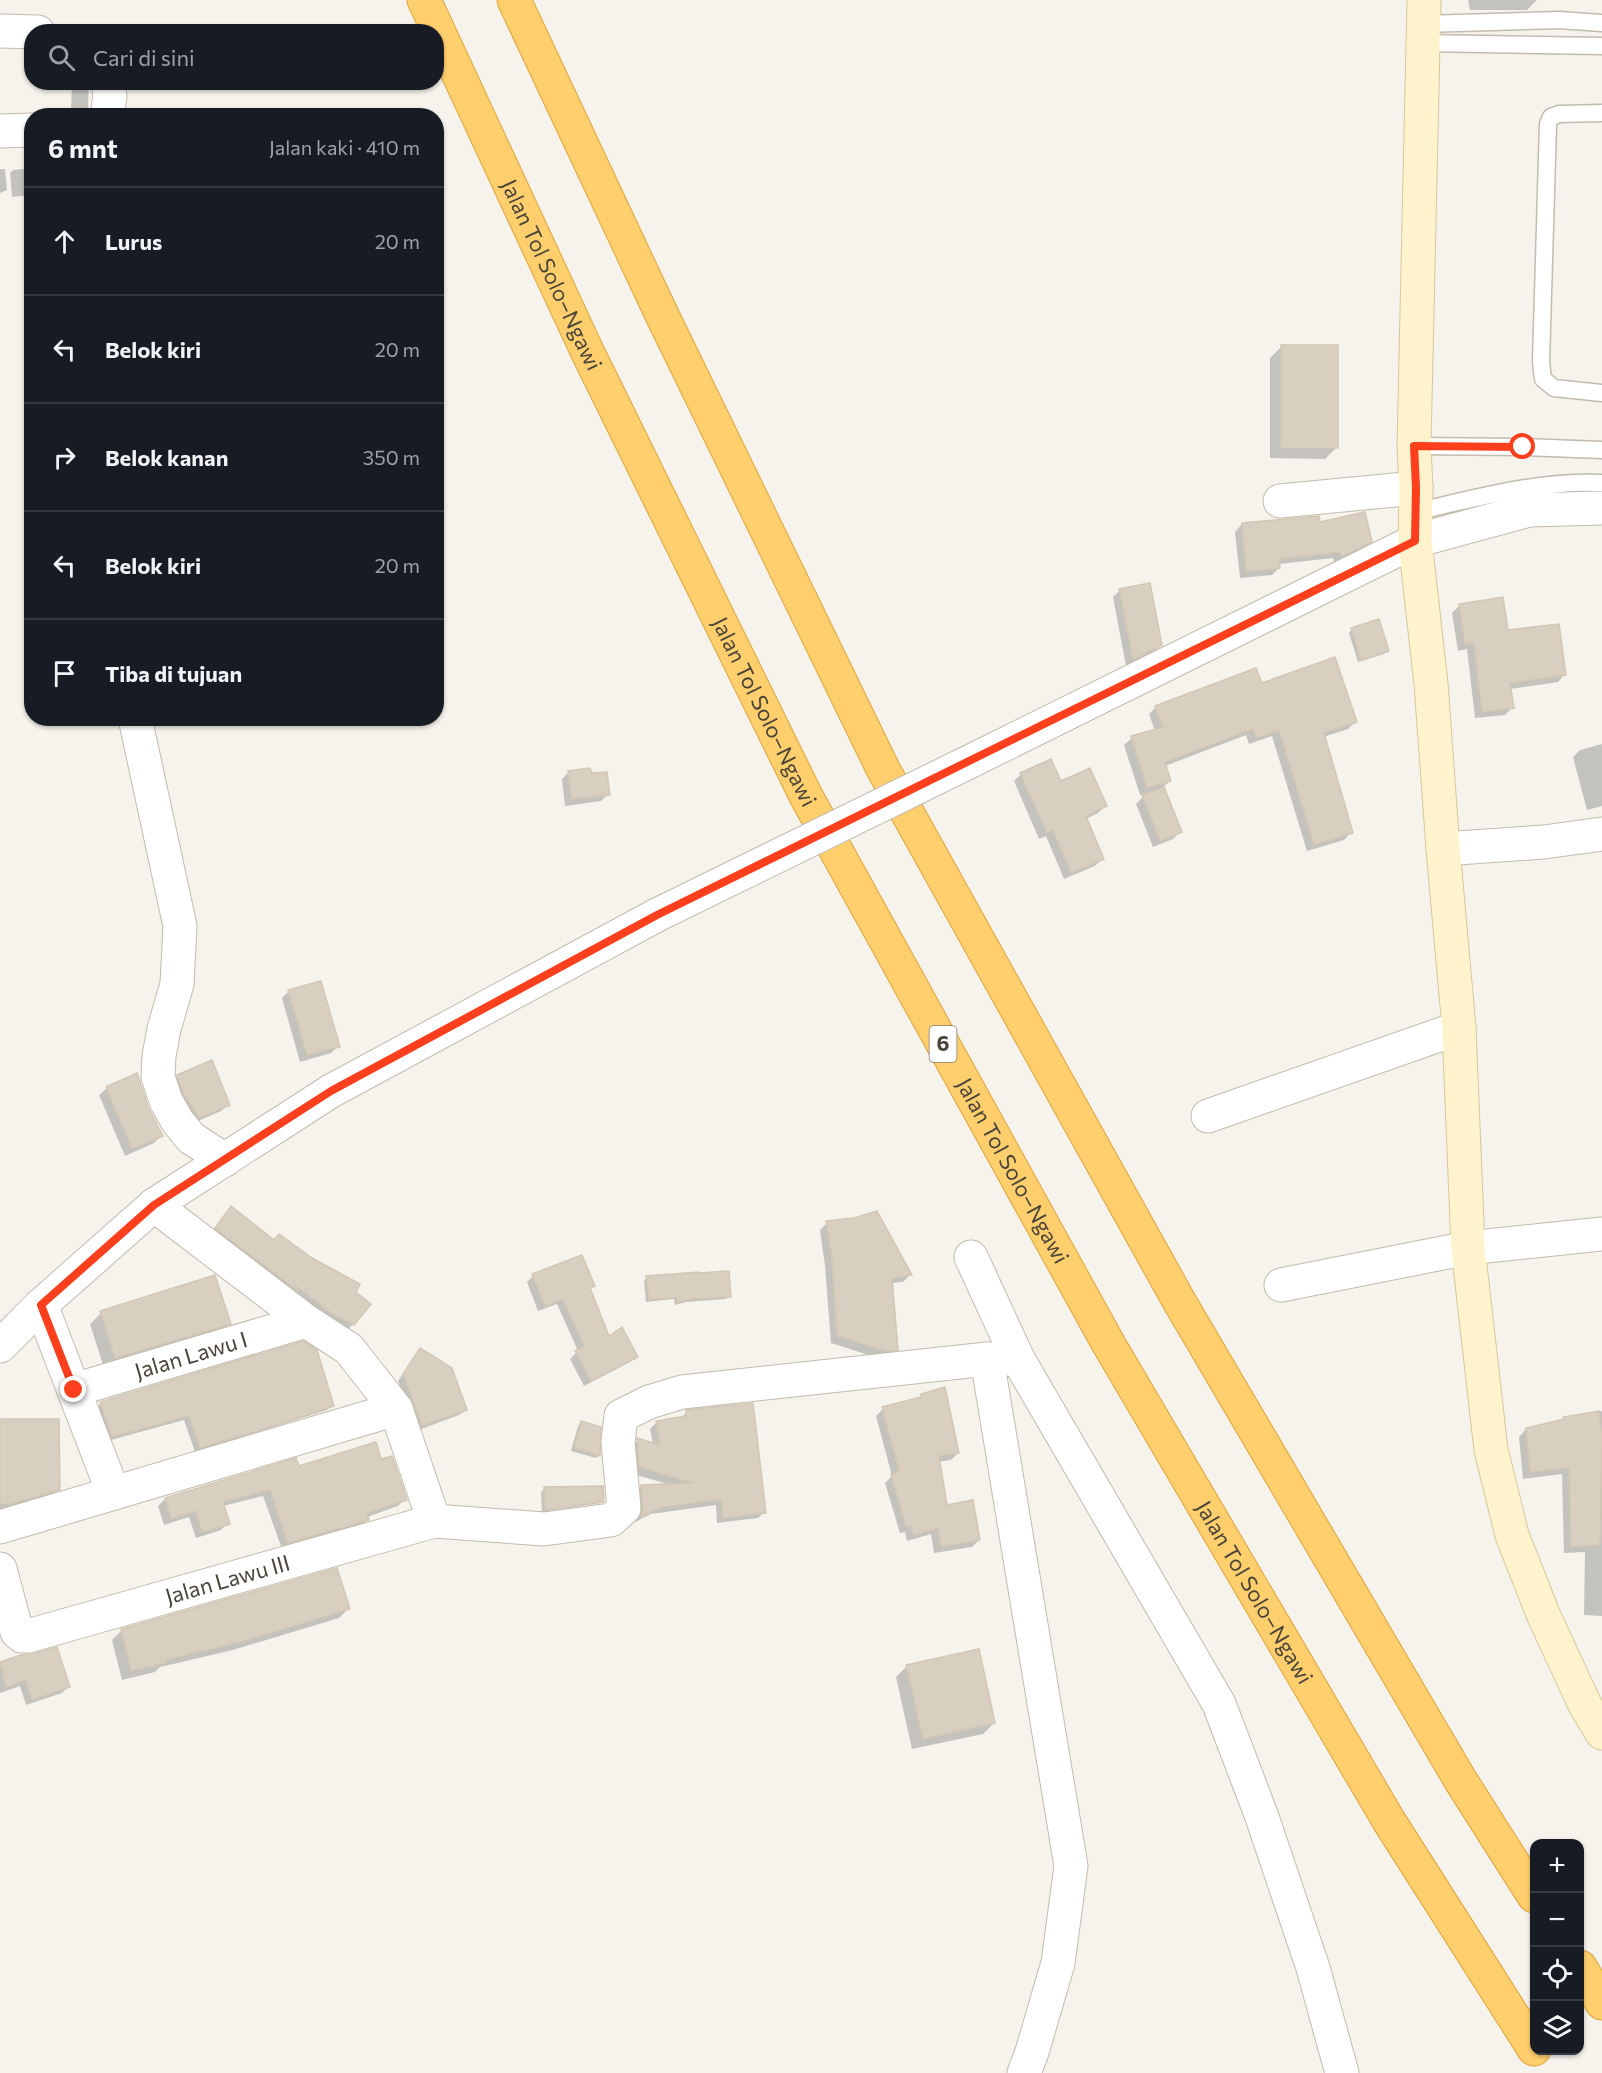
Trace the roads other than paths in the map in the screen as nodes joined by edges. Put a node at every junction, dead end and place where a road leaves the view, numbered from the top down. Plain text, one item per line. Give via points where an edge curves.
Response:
1 (424, 0) edge
2 (514, 0) edge
3 (1424, 22) edge
4 (1602, 23) edge
5 (435, 24) edge
6 (0, 31) edge
7 (24, 32) edge
8 (444, 43) edge
9 (1602, 46) edge
10 (109, 90) edge
11 (108, 108) edge
12 (1602, 113) edge
13 (24, 130) edge
14 (0, 131) edge
15 (1602, 393) edge
16 (1414, 446) junction
17 (1602, 450) edge
18 (1602, 483) edge
19 (1280, 501) dead end
20 (1602, 508) edge
21 (1415, 514) junction
22 (137, 726) edge
23 (1602, 834) edge
24 (1443, 849) junction
25 (1459, 1028) junction
26 (1208, 1116) dead end
27 (225, 1160) junction
28 (154, 1205) junction
29 (1602, 1234) edge
30 (1468, 1248) junction
31 (971, 1257) dead end
32 (1281, 1285) dead end
33 (41, 1305) junction
34 (306, 1321) junction
35 (0, 1346) edge
36 (1002, 1359) junction
37 (74, 1390) junction
38 (396, 1408) junction
39 (114, 1492) junction
40 (434, 1521) junction
41 (0, 1527) edge
42 (0, 1569) edge
43 (1594, 1705) edge
44 (1602, 1733) edge
45 (1532, 1893) edge
46 (1584, 1974) edge
47 (1602, 2003) edge
48 (1530, 2042) edge
49 (1538, 2055) edge
50 (1024, 2073) edge
51 (1342, 2073) edge
52 (1550, 2073) edge

1 - 5 highway, Jalan Tol Solo–Ngawi / 6
2 - 45 highway via 883,769 1179,1301 1461,1780
3 - 4 lane
3 - 9 lane
3 - 16 street
6 - 7 street
8 - 48 highway, Jalan Tol Solo–Ngawi / 6 via 587,351 806,796 1108,1343 1389,1821
10 - 11 street
12 - 15 lane via 1559,114 1551,117 1548,124 1541,362 1543,379 1554,388
13 - 14 street
16 - 17 lane
16 - 21 street
18 - 21 lane via 1532,487
19 - 21 street
20 - 21 street
21 - 24 street
21 - 27 street, bridge via 971,761 657,915 331,1091
22 - 27 street via 180,926 177,984 164,1029 159,1077 178,1122 191,1138
23 - 24 street
24 - 25 street
25 - 26 street
25 - 30 street
27 - 28 street
28 - 33 street
28 - 34 street
29 - 30 street
30 - 32 street
30 - 43 street via 1491,1450 1512,1535 1543,1614
31 - 36 street
33 - 35 street
33 - 37 street
34 - 37 street, Jalan Lawu I
34 - 38 street via 349,1349
36 - 40 street, Jalan Lawu III via 682,1392 621,1416 618,1442 624,1508 611,1520 544,1529
36 - 50 street via 1071,1866 1058,1963
36 - 51 street via 1219,1704 1313,1968
37 - 39 street
38 - 39 street
38 - 40 street
39 - 41 street
40 - 42 street, Jalan Lawu III via 22,1636 17,1632
43 - 44 street
46 - 47 highway
49 - 52 highway, Jalan Tol Solo–Ngawi / 6

